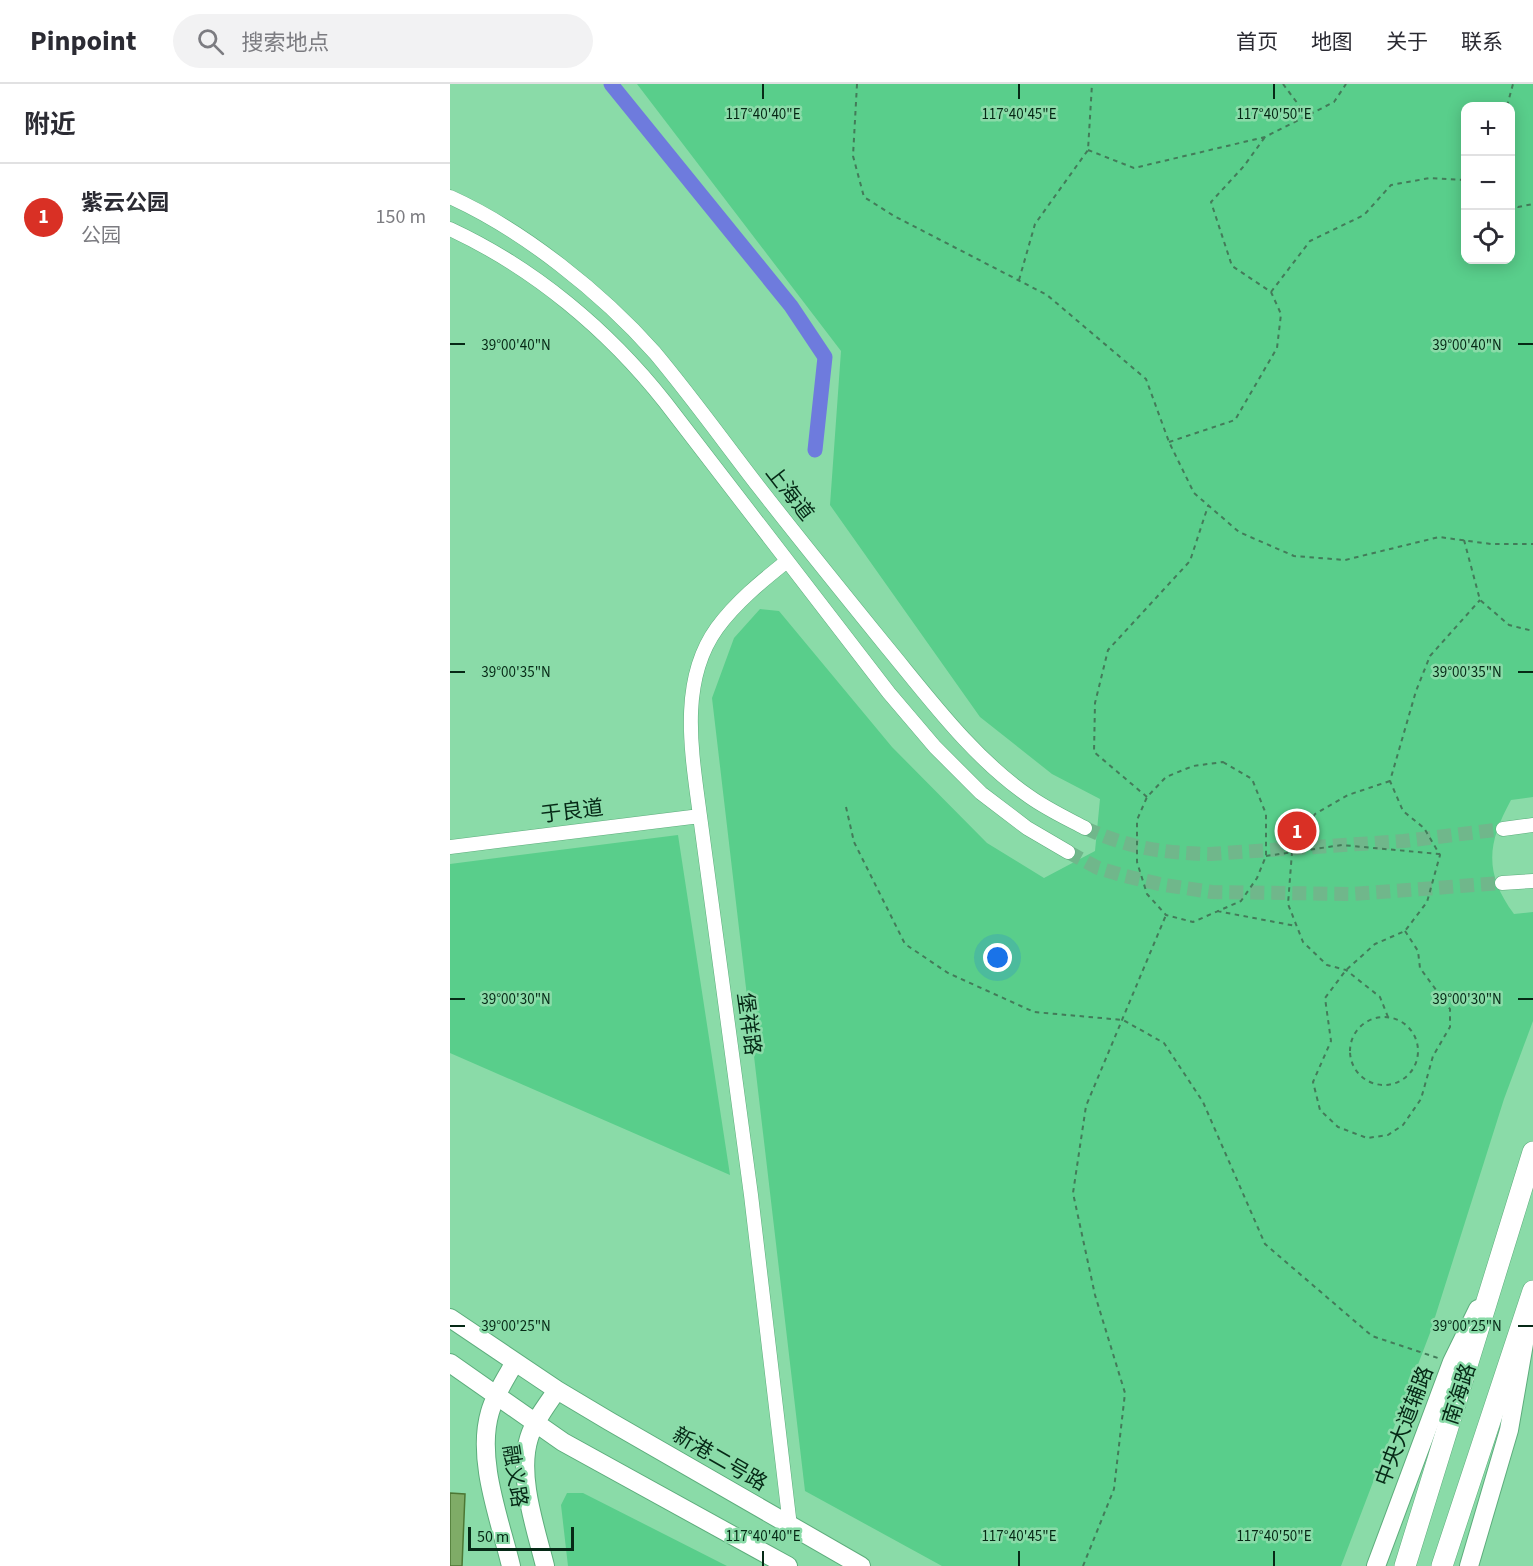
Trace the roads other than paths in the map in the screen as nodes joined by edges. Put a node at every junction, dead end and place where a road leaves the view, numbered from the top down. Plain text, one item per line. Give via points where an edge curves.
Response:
1 (450, 198) edge
2 (450, 229) edge
3 (787, 561) junction
4 (700, 816) junction
5 (1533, 825) edge
6 (1085, 828) tunnel mouth
7 (1503, 829) tunnel mouth
8 (450, 847) edge
9 (1068, 852) tunnel mouth
10 (1533, 881) edge
11 (1502, 883) tunnel mouth
12 (1533, 1152) edge
13 (1497, 1273) junction
14 (1532, 1294) edge
15 (450, 1318) edge
16 (515, 1362) junction
17 (450, 1363) edge
18 (557, 1390) junction
19 (496, 1396) junction
20 (535, 1424) junction
21 (790, 1526) junction
22 (511, 1566) edge
23 (545, 1566) edge
24 (788, 1566) edge
25 (861, 1566) edge
26 (1377, 1566) edge
27 (1405, 1566) edge
28 (1442, 1566) edge
29 (1469, 1566) edge

1 - 6 street, 上海道 via 528,242 621,319 676,379 802,542 957,730 1028,796
2 - 3 street, 上海道 via 527,273 595,326 646,377
3 - 4 street, 堡祥路 via 732,610 716,629 696,668 691,696
3 - 9 street, 上海道 via 889,693 954,768 1008,814
4 - 8 street, 于良道
4 - 21 street, 堡祥路
5 - 7 street
10 - 11 street
12 - 13 highway, 南海路
13 - 26 main road, 中央大道辅路 via 1452,1362
13 - 27 highway, 南海路
14 - 28 highway, 南海路
14 - 29 main road via 1509,1430
15 - 16 main road, 新港二号路
16 - 18 main road, 新港二号路
16 - 19 main road, 融义路
17 - 19 main road
18 - 20 main road, 融义路
18 - 21 main road, 新港二号路
19 - 20 main road
19 - 22 main road, 融义路 via 487,1423 488,1470
20 - 23 main road, 融义路 via 526,1450 525,1470
20 - 24 main road via 584,1455
21 - 25 main road, 新港二号路

